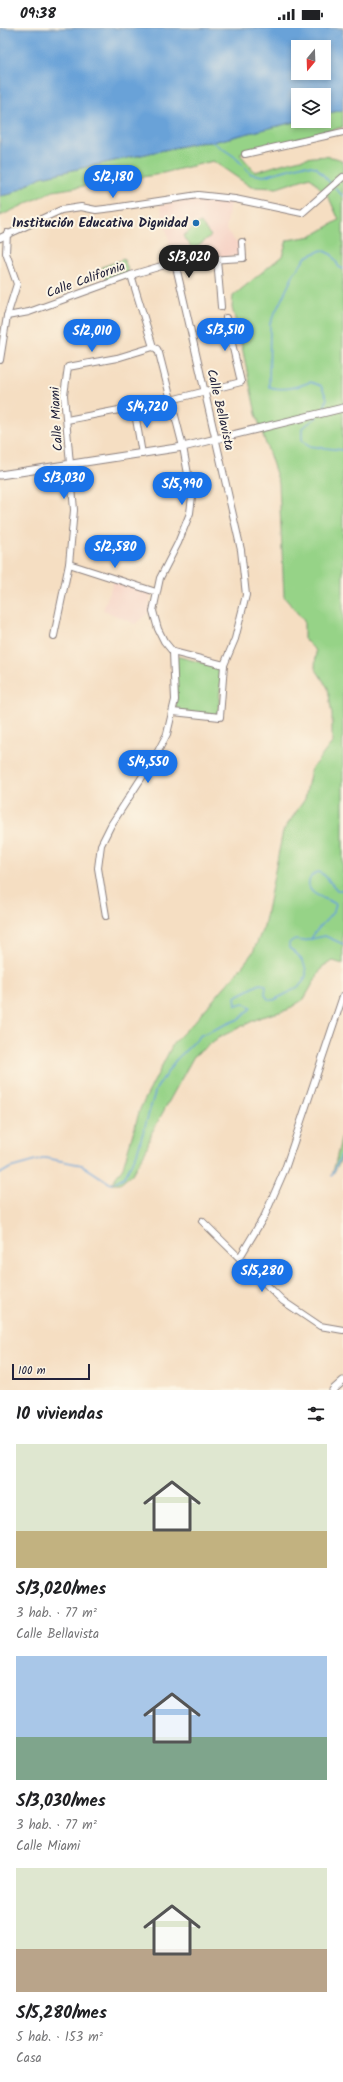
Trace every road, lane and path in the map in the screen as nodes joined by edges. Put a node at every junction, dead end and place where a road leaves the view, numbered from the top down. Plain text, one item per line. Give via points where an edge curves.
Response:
1 (343, 132) edge
2 (245, 154) dead end
3 (343, 177) edge
4 (7, 233) junction
5 (0, 238) edge
6 (242, 242) dead end
7 (217, 259) junction
8 (175, 262) junction
9 (131, 275) junction
10 (221, 307) dead end
11 (7, 316) junction
12 (226, 318) dead end
13 (151, 347) junction
14 (0, 360) edge
15 (204, 391) junction
16 (171, 400) junction
17 (134, 407) junction
18 (343, 408) edge
19 (67, 420) junction
20 (215, 439) junction
21 (183, 447) junction
22 (142, 454) junction
23 (71, 465) junction
24 (0, 475) edge
25 (70, 564) junction
26 (156, 592) junction
27 (54, 636) dead end
28 (173, 652) junction
29 (224, 665) junction
30 (173, 712) junction
31 (106, 916) dead end
32 (343, 996) edge
33 (202, 1221) dead end
34 (240, 1257) junction
35 (343, 1330) edge
36 (343, 1381) edge
37 (333, 1390) edge

1 - 2 street
3 - 4 street via 302,213 235,199 198,195 96,210 81,207 62,210
4 - 5 street
4 - 11 street via 6,252 17,284
6 - 7 street, Calle California via 243,258
7 - 8 street, Calle California
7 - 10 street
8 - 9 street, Calle California
8 - 15 street, Calle Bellavista
9 - 11 street, Calle California via 29,312
9 - 13 street
11 - 14 street
12 - 15 street via 241,382
13 - 16 street via 159,353
13 - 19 street, Calle Miami via 121,357 68,367 64,395
15 - 16 street
15 - 20 street, Calle Bellavista
16 - 17 street
16 - 21 street
17 - 19 street
17 - 22 street
18 - 20 street
19 - 23 street, Calle Miami
20 - 21 street
20 - 29 street, Calle Bellavista via 241,550 246,595 235,639
21 - 22 street
21 - 26 street via 191,485 192,506
22 - 23 street
23 - 24 street
23 - 25 street, Calle Miami via 74,510
25 - 26 street
25 - 27 street, Calle Miami
26 - 28 street via 153,610 155,619 164,641
28 - 29 street
28 - 30 street
29 - 30 street, Calle Bellavista via 220,717
30 - 31 street via 167,734 158,751 101,845 98,868
32 - 34 street via 285,1169 264,1215
33 - 34 street
34 - 35 street via 297,1312 320,1326
36 - 37 street

